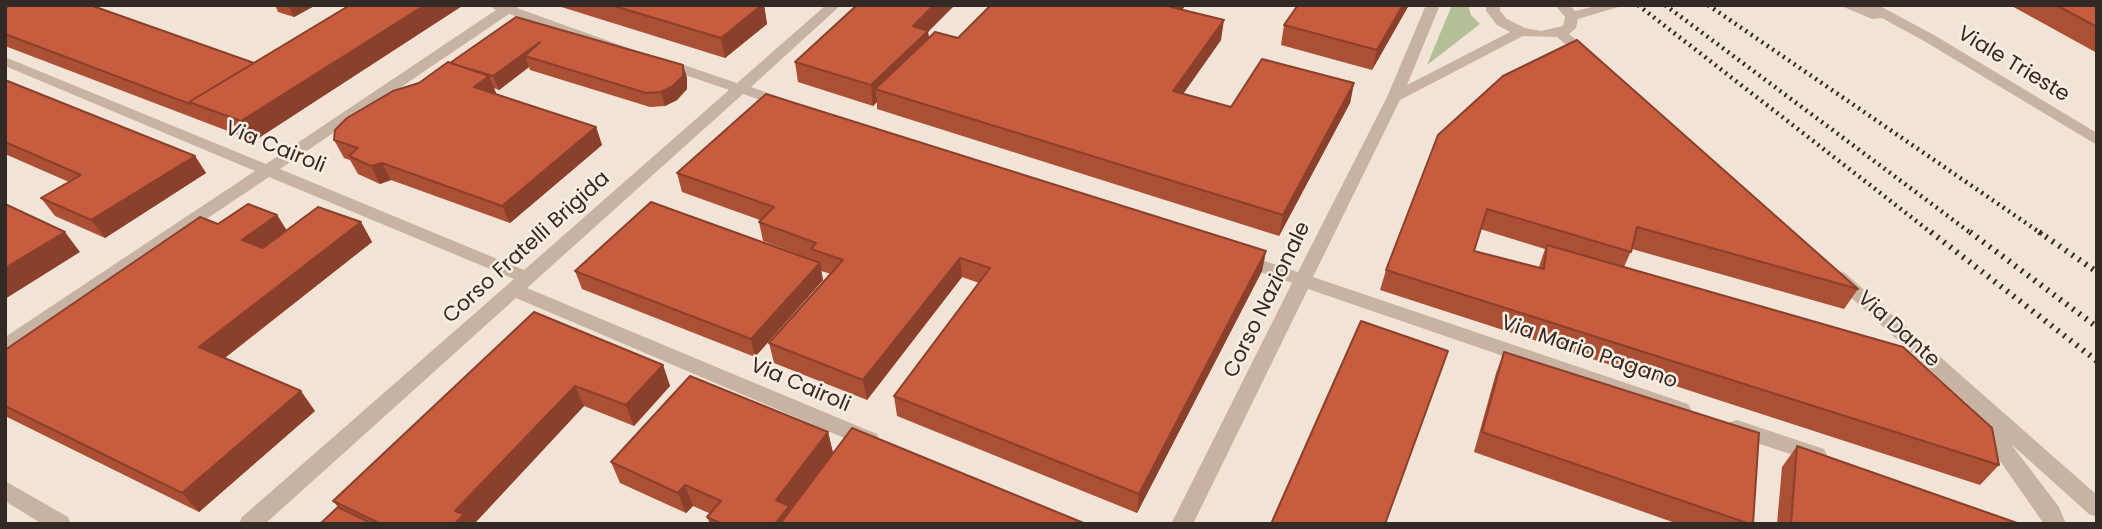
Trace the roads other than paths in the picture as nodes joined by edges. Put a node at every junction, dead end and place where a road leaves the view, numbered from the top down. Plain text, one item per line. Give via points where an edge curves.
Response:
1 (834, 5) edge
2 (1433, 5) edge
3 (1493, 5) edge
4 (1618, 5) edge
5 (1846, 5) edge
6 (1867, 5) edge
7 (1879, 5) edge
8 (505, 7) edge
9 (1572, 12) edge
10 (1907, 26) junction
11 (1521, 32) junction
12 (1560, 33) junction
13 (5, 61) edge
14 (1606, 71) edge
15 (740, 89) junction
16 (1394, 97) junction
17 (799, 109) edge
18 (2097, 140) edge
19 (268, 170) junction
20 (1223, 253) edge
21 (1829, 269) edge
22 (1303, 280) junction
23 (520, 284) junction
24 (5, 347) edge
25 (1952, 379) junction
26 (893, 449) edge
27 (1836, 462) edge
28 (5, 490) edge
29 (2097, 508) edge
30 (60, 524) edge
31 (250, 524) edge
32 (1182, 524) edge
33 (2055, 524) edge

1 - 15 street, Corso Fratelli Brigida
2 - 16 street, Corso Nazionale
3 - 11 street via 1496,17
4 - 9 street
5 - 10 street, Viale Trieste
6 - 10 street, Viale Trieste
7 - 10 street, Viale Trieste
8 - 15 street
8 - 19 street
9 - 12 street via 1569,28
10 - 18 street, Viale Trieste
11 - 12 street
11 - 16 street
12 - 14 street
13 - 19 street, Via Cairoli
15 - 17 street
15 - 23 street, Corso Fratelli Brigida
16 - 22 street, Corso Nazionale
19 - 23 street, Via Cairoli
19 - 24 street
20 - 22 street, Via Mario Pagano
21 - 25 street, Via Dante
22 - 27 street, Via Mario Pagano
22 - 32 street, Corso Nazionale
23 - 26 street, Via Cairoli
23 - 31 street, Corso Fratelli Brigida
25 - 29 street, Via Dante
25 - 33 street, Via Dante
28 - 30 street

